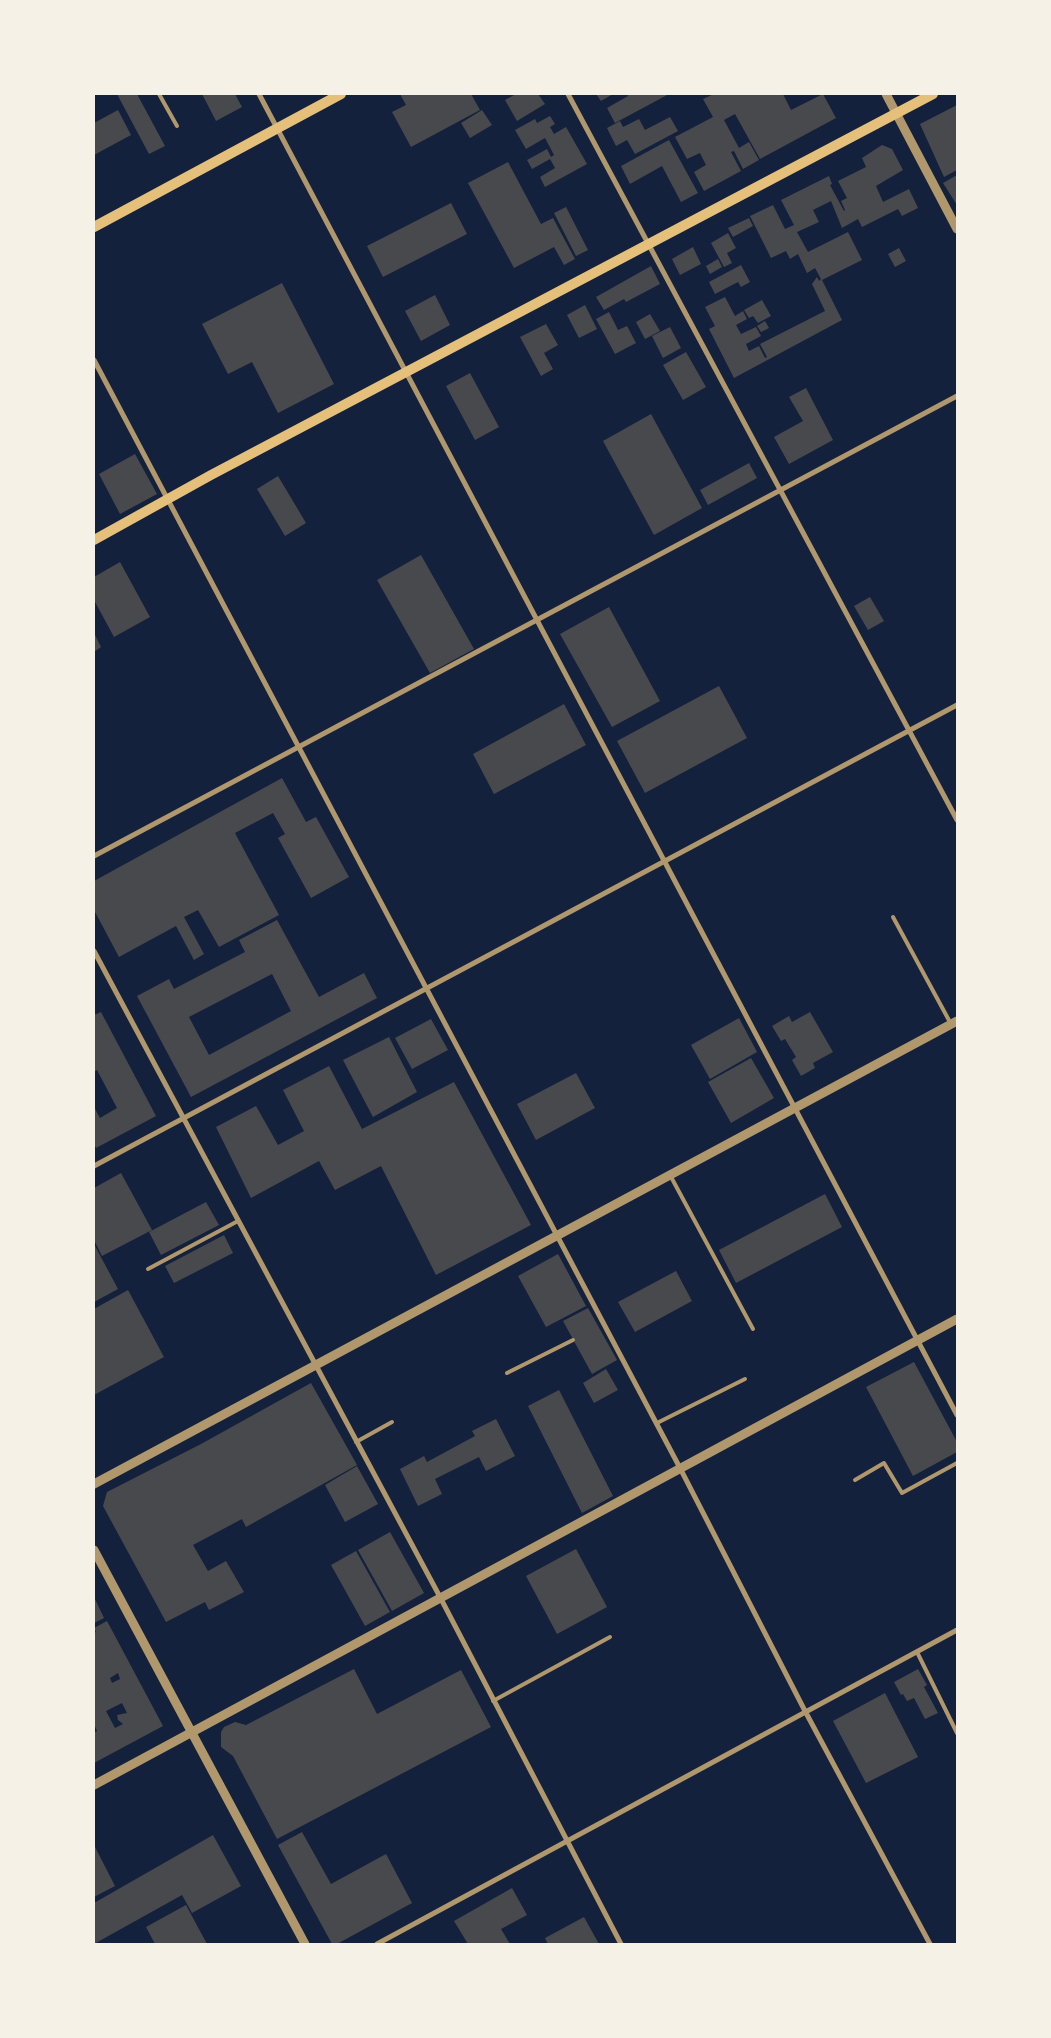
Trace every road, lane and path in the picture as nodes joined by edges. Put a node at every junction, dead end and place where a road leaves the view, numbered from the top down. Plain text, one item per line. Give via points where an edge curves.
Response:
1 (159, 94) edge
2 (259, 94) edge
3 (340, 94) edge
4 (568, 94) edge
5 (886, 94) edge
6 (933, 94) edge
7 (896, 113) junction
8 (177, 126) dead end
9 (278, 129) junction
10 (94, 227) edge
11 (957, 229) edge
12 (649, 244) junction
13 (94, 360) edge
14 (406, 372) junction
15 (957, 396) edge
16 (781, 490) junction
17 (168, 499) junction
18 (94, 540) edge
19 (537, 620) junction
20 (957, 705) edge
21 (909, 731) junction
22 (299, 747) junction
23 (957, 820) edge
24 (94, 856) edge
25 (665, 861) junction
26 (893, 917) dead end
27 (94, 951) edge
28 (427, 988) junction
29 (954, 1022) edge
30 (795, 1108) junction
31 (183, 1118) junction
32 (94, 1166) edge
33 (670, 1175) junction
34 (238, 1221) junction
35 (557, 1235) junction
36 (148, 1269) dead end
37 (957, 1319) edge
38 (604, 1324) junction
39 (598, 1326) dead end
40 (752, 1330) dead end
41 (574, 1340) dead end
42 (918, 1340) junction
43 (315, 1365) junction
44 (507, 1373) dead end
45 (745, 1379) dead end
46 (957, 1415) edge
47 (392, 1422) dead end
48 (656, 1423) junction
49 (356, 1442) junction
50 (957, 1464) edge
51 (680, 1468) junction
52 (855, 1480) dead end
53 (94, 1484) edge
54 (94, 1550) edge
55 (440, 1597) junction
56 (957, 1630) edge
57 (610, 1637) dead end
58 (917, 1652) junction
59 (494, 1701) junction
60 (805, 1711) junction
61 (190, 1733) junction
62 (957, 1733) edge
63 (94, 1785) edge
64 (567, 1842) junction
65 (305, 1944) edge
66 (377, 1944) edge
67 (621, 1944) edge
68 (930, 1944) edge

1 - 8 lane
2 - 9 street
3 - 9 main road
4 - 12 street
5 - 7 street
6 - 7 main road
7 - 11 street
7 - 12 main road
9 - 10 main road
9 - 14 street
12 - 14 main road
12 - 16 street
13 - 17 street
14 - 17 main road
14 - 19 street
15 - 16 street
16 - 19 street
16 - 21 street
17 - 18 main road
17 - 22 street
19 - 22 street
19 - 25 street
20 - 21 street
21 - 23 street
21 - 25 street
22 - 24 street
22 - 28 street
25 - 28 street
25 - 30 street
26 - 29 lane
27 - 31 street
28 - 31 street
28 - 35 street
29 - 30 street
30 - 33 street
30 - 42 street
31 - 32 street
31 - 34 street
33 - 35 street
33 - 40 lane
34 - 36 lane
34 - 43 street
35 - 38 street
35 - 43 street
37 - 42 street
38 - 39 lane
38 - 48 street
41 - 44 lane
42 - 46 street
42 - 51 street
43 - 49 street
43 - 53 street
45 - 48 lane
47 - 49 lane
48 - 51 street
49 - 55 street
50 - 52 lane via 902,1493 884,1463
51 - 55 street
51 - 60 street
54 - 61 street
55 - 59 street
55 - 61 street
56 - 58 street
57 - 59 lane
58 - 60 street
58 - 62 lane
59 - 64 street
60 - 64 street
60 - 68 street
61 - 63 street
61 - 65 street
64 - 66 street
64 - 67 street

